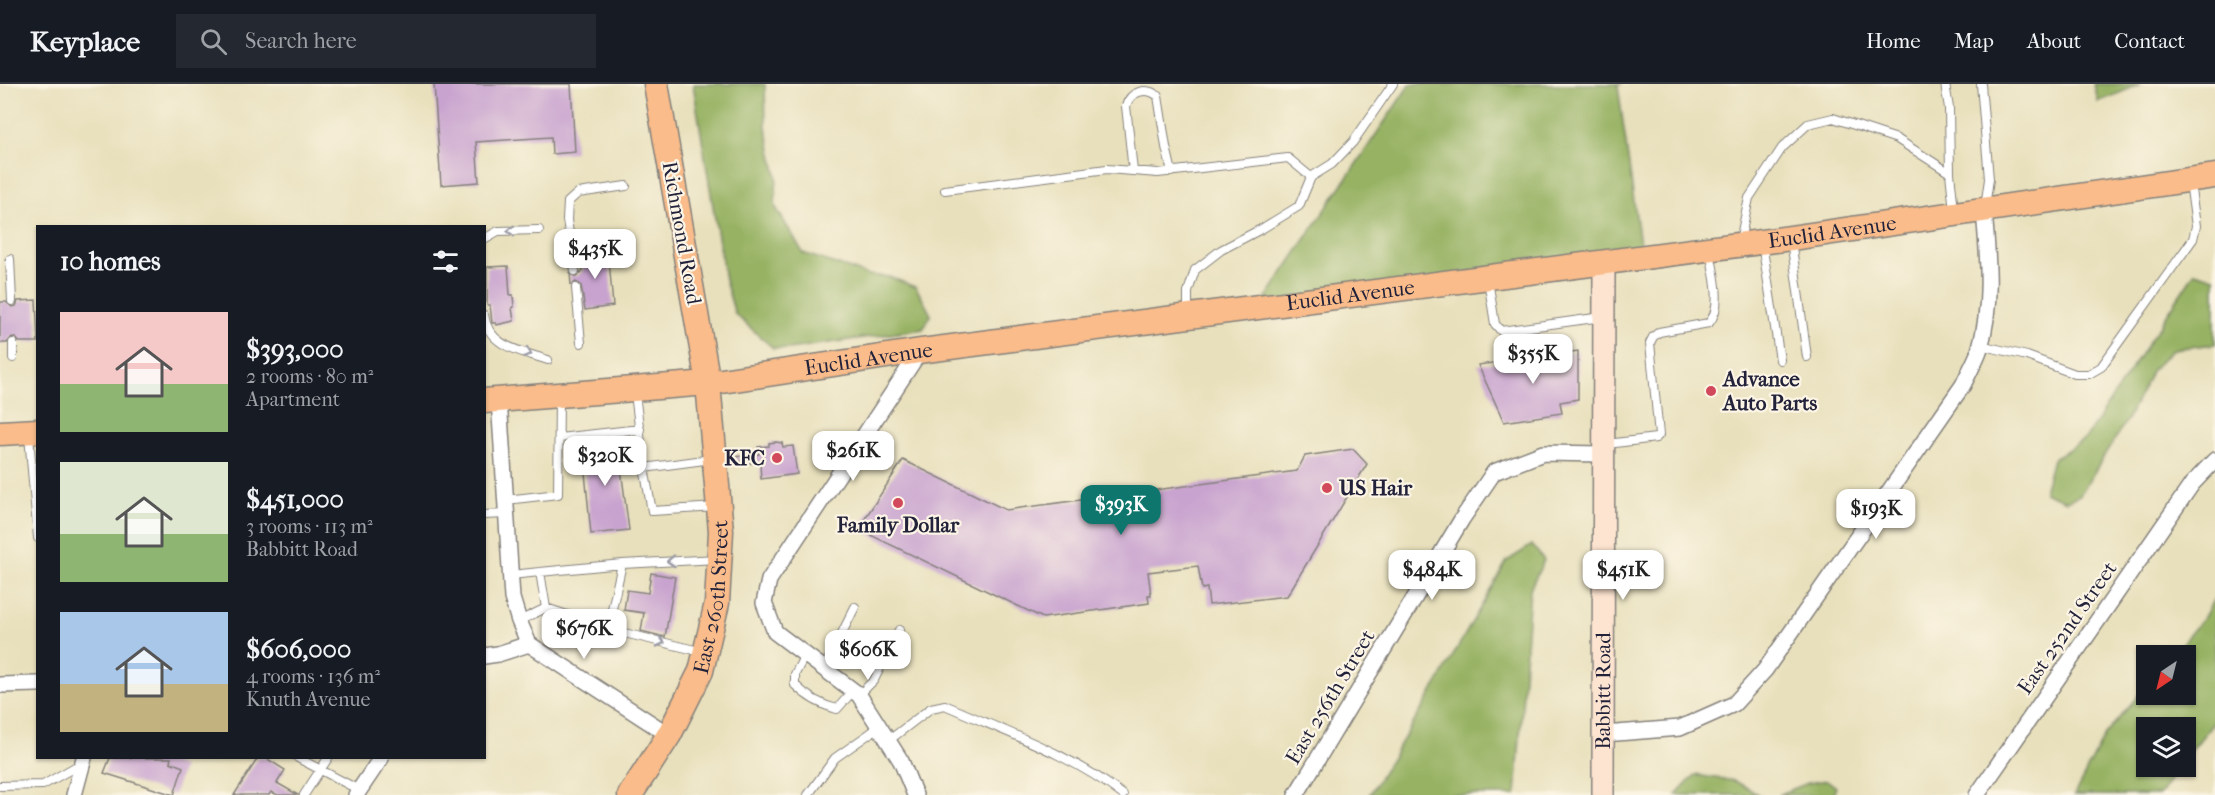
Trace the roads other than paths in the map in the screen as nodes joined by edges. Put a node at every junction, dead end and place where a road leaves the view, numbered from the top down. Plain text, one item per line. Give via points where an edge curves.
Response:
1 (656, 84) edge
2 (1393, 84) edge
3 (1945, 84) edge
4 (1981, 84) edge
5 (1133, 171) junction
6 (1172, 172) junction
7 (1950, 173) junction
8 (2215, 176) edge
9 (1311, 177) junction
10 (2190, 180) junction
11 (626, 186) dead end
12 (945, 190) dead end
13 (1984, 211) junction
14 (1954, 216) junction
15 (539, 230) dead end
16 (486, 238) edge
17 (1791, 238) junction
18 (1750, 244) junction
19 (1710, 249) junction
20 (10, 259) dead end
21 (1604, 264) junction
22 (575, 272) dead end
23 (1488, 279) junction
24 (576, 288) dead end
25 (12, 302) dead end
26 (1188, 317) junction
27 (1604, 317) junction
28 (486, 324) edge
29 (13, 343) dead end
30 (581, 343) dead end
31 (1980, 345) junction
32 (920, 351) junction
33 (1807, 357) dead end
34 (13, 358) dead end
35 (548, 360) dead end
36 (1780, 360) dead end
37 (708, 383) junction
38 (635, 388) junction
39 (559, 395) junction
40 (492, 400) edge
41 (640, 429) junction
42 (33, 431) edge
43 (0, 434) edge
44 (559, 438) junction
45 (1603, 449) junction
46 (713, 458) junction
47 (2215, 460) edge
48 (644, 468) junction
49 (36, 495) edge
50 (506, 507) junction
51 (718, 507) junction
52 (486, 514) edge
53 (719, 559) junction
54 (622, 564) junction
55 (540, 572) junction
56 (511, 575) junction
57 (855, 607) dead end
58 (546, 608) junction
59 (519, 621) junction
60 (899, 630) dead end
61 (616, 631) junction
62 (529, 644) junction
63 (706, 652) junction
64 (486, 655) edge
65 (805, 655) junction
66 (824, 669) junction
67 (36, 684) edge
68 (0, 685) edge
69 (856, 693) junction
70 (879, 727) junction
71 (1604, 734) junction
72 (669, 735) junction
73 (888, 741) junction
74 (300, 759) edge
75 (327, 759) edge
76 (380, 759) edge
77 (83, 760) edge
78 (320, 770) junction
79 (0, 786) edge
80 (358, 793) edge
81 (74, 795) edge
82 (304, 795) edge
83 (630, 795) edge
84 (808, 795) edge
85 (915, 795) edge
86 (1123, 795) edge
87 (1296, 795) edge
88 (1603, 795) edge
89 (1977, 795) edge

1 - 37 main road, Richmond Road
2 - 9 lane via 1353,142 1332,164
3 - 7 lane
4 - 13 lane via 1989,179
5 - 6 lane
5 - 6 lane via 1126,106 1136,93 1147,91 1158,96
5 - 12 lane via 1107,170
6 - 9 lane via 1288,158
7 - 14 lane
7 - 18 lane via 1897,139 1833,118 1808,124 1782,148 1749,198
8 - 10 main road, Euclid Avenue
9 - 26 lane via 1299,206 1221,250 1196,270 1188,292
10 - 13 main road, Euclid Avenue
10 - 31 lane via 2196,226 2193,239 2101,367 2089,375 2075,374
11 - 22 lane via 578,193 568,202
13 - 14 main road, Euclid Avenue
13 - 31 street via 1988,306
14 - 17 main road, Euclid Avenue
15 -> 16 lane via 498,231
17 - 18 main road, Euclid Avenue
17 - 33 lane
18 - 19 main road, Euclid Avenue
18 - 36 lane
19 - 21 main road, Euclid Avenue
19 - 45 lane via 1715,316 1709,323 1659,332 1650,343 1659,435
20 - 25 lane
21 - 23 main road, Euclid Avenue
21 - 27 main road, Babbitt Road
23 - 26 main road, Euclid Avenue
23 - 27 lane via 1495,324 1501,331
24 - 30 lane
26 - 32 main road, Euclid Avenue
27 - 45 main road, Babbitt Road
28 -> 35 lane via 497,340
29 - 34 lane
31 - 71 street via 1963,385 1765,670 1734,704 1680,728
32 - 37 main road, Euclid Avenue
32 - 65 street via 769,580 764,603 775,632
37 - 38 main road, Euclid Avenue
37 - 46 main road, East 260th Street
38 - 39 main road, Euclid Avenue
38 - 41 lane
39 - 40 main road, Euclid Avenue
39 - 44 lane
40 - 50 street
41 - 44 lane
41 - 48 lane
42 - 43 main road
42 - 49 lane
44 - 50 lane via 558,494
45 - 71 main road, Babbitt Road
45 - 87 street, East 256th Street via 1543,453 1494,472
46 - 48 lane
46 - 51 main road, East 260th Street
47 - 89 street, East 252nd Street via 2192,484
48 - 51 lane via 652,511
50 - 52 lane
50 - 56 street
51 - 53 main road, East 260th Street
53 -> 54 lane
53 - 63 main road, East 260th Street via 717,603
54 - 55 lane
54 - 61 lane via 612,609
55 - 56 lane
55 - 58 lane
56 - 59 street
57 - 66 lane
58 - 59 lane
58 - 61 lane
59 - 62 street
60 - 69 lane via 874,680
61 -> 63 lane
62 - 64 street
62 - 72 street
63 - 72 main road, East 260th Street via 701,671
65 - 66 street
65 - 69 lane via 795,674 799,690 837,709
66 - 69 street
67 - 68 street
69 - 70 street
70 - 73 street
70 - 84 lane via 835,758
71 - 88 main road, Babbitt Road
72 - 83 main road, East 260th Street
73 - 85 street
73 - 86 lane via 931,708 945,705 1076,763
74 - 78 lane
75 - 78 lane
76 - 80 street
77 - 79 lane via 44,785
77 - 81 street
78 - 80 lane
78 - 82 lane

